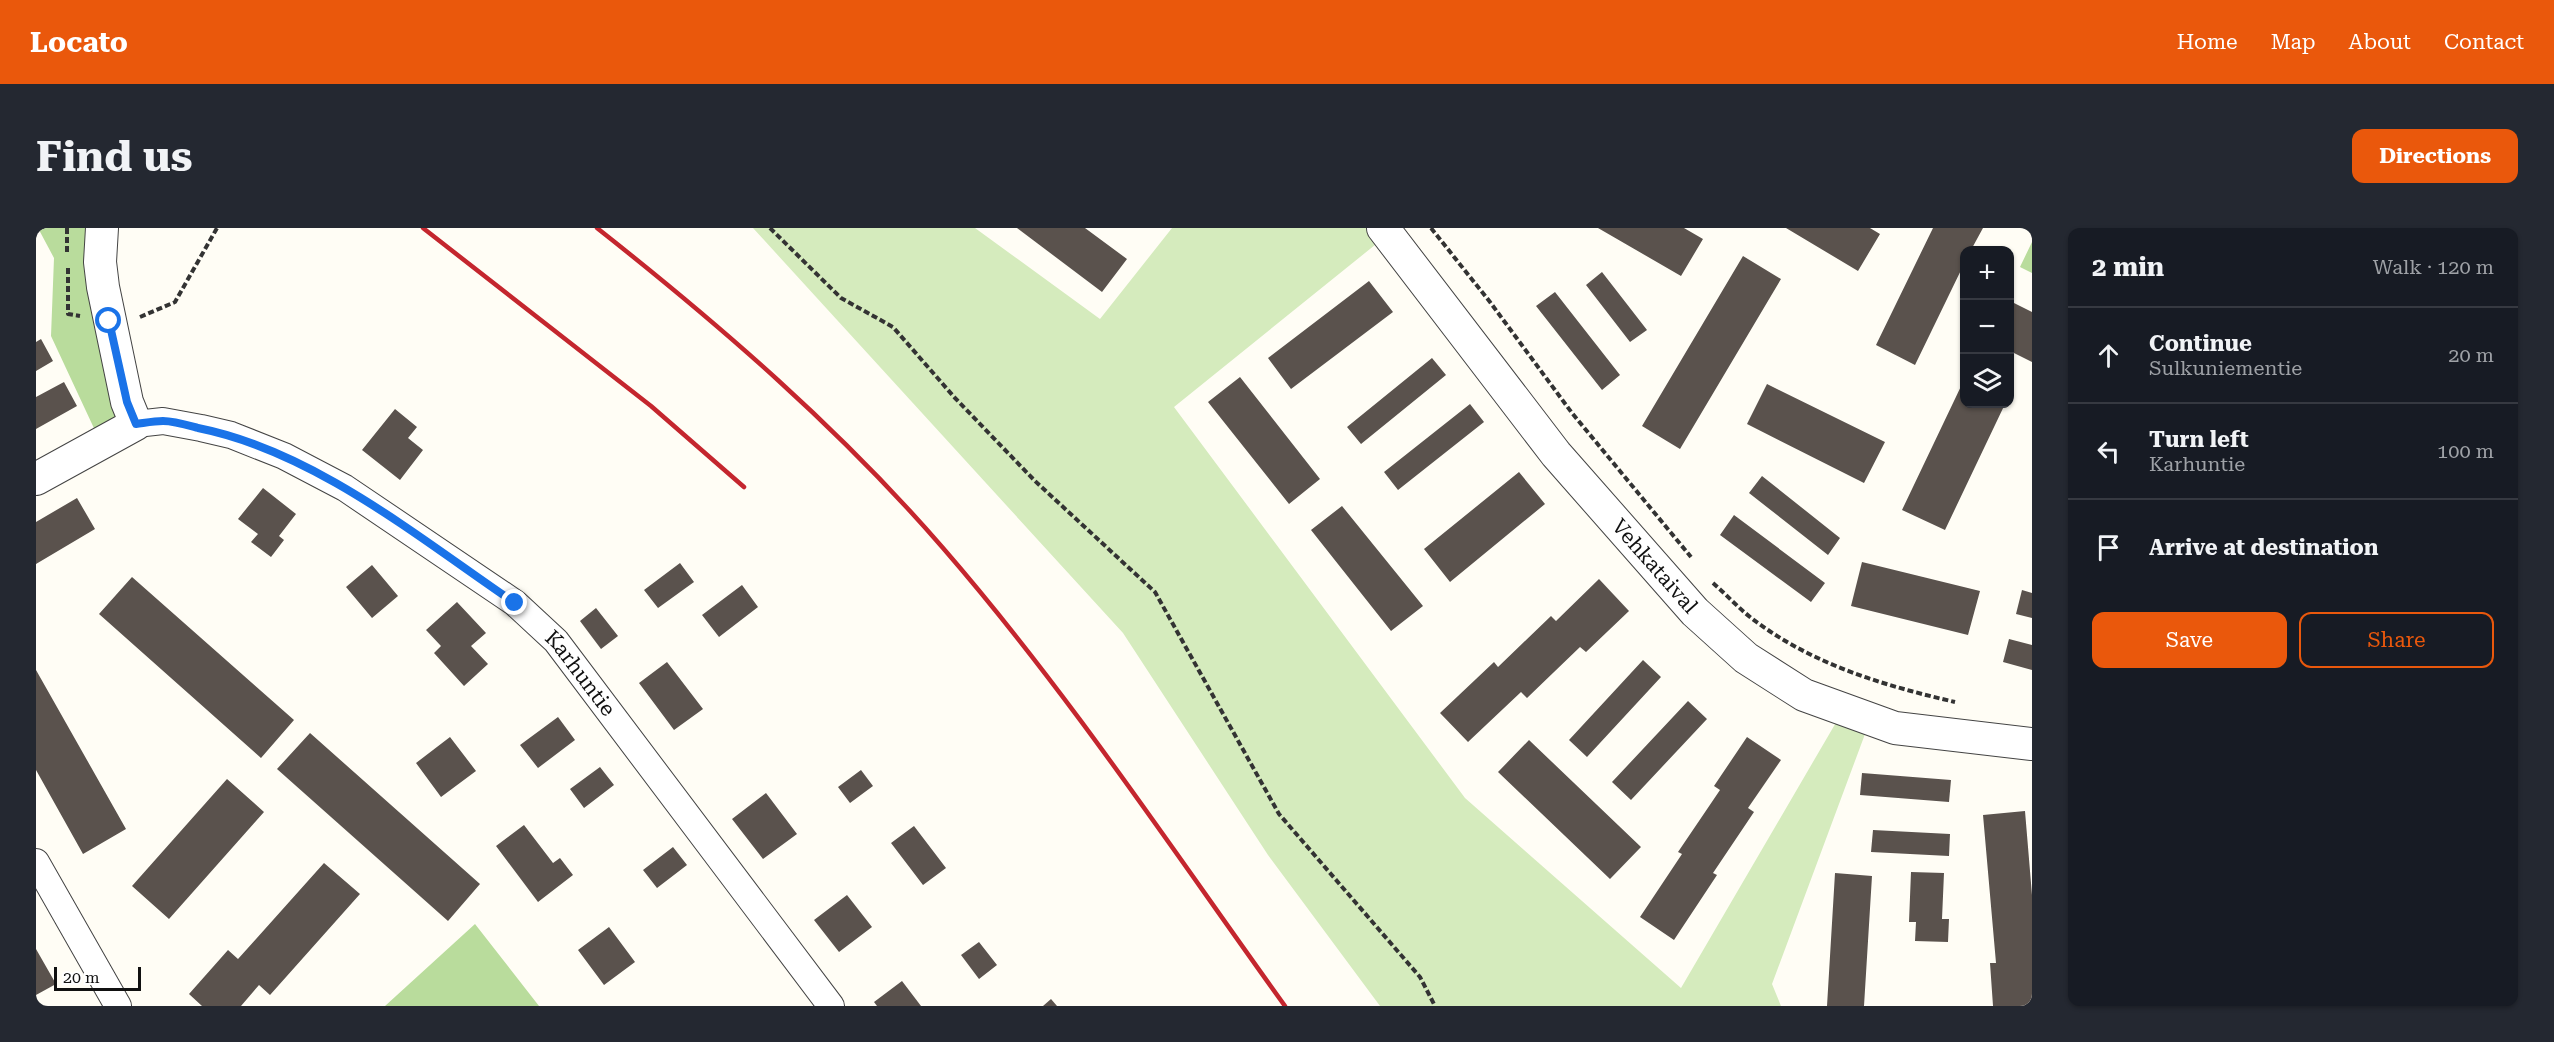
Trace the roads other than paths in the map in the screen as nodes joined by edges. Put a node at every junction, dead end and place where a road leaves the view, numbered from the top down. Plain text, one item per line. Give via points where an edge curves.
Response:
1 (102, 228) edge
2 (1383, 228) edge
3 (136, 424) junction
4 (36, 479) edge
5 (2032, 744) edge
6 (36, 862) edge
7 (118, 1006) edge
8 (831, 1006) edge

1 - 3 street via 103,287 127,402
2 - 5 street, Vehkataival via 1556,454 1695,612 1746,658 1804,695 1895,728
3 - 4 street
3 - 8 street, Karhuntie via 164,421 201,428 284,456 345,488 515,603 556,641
6 - 7 street

